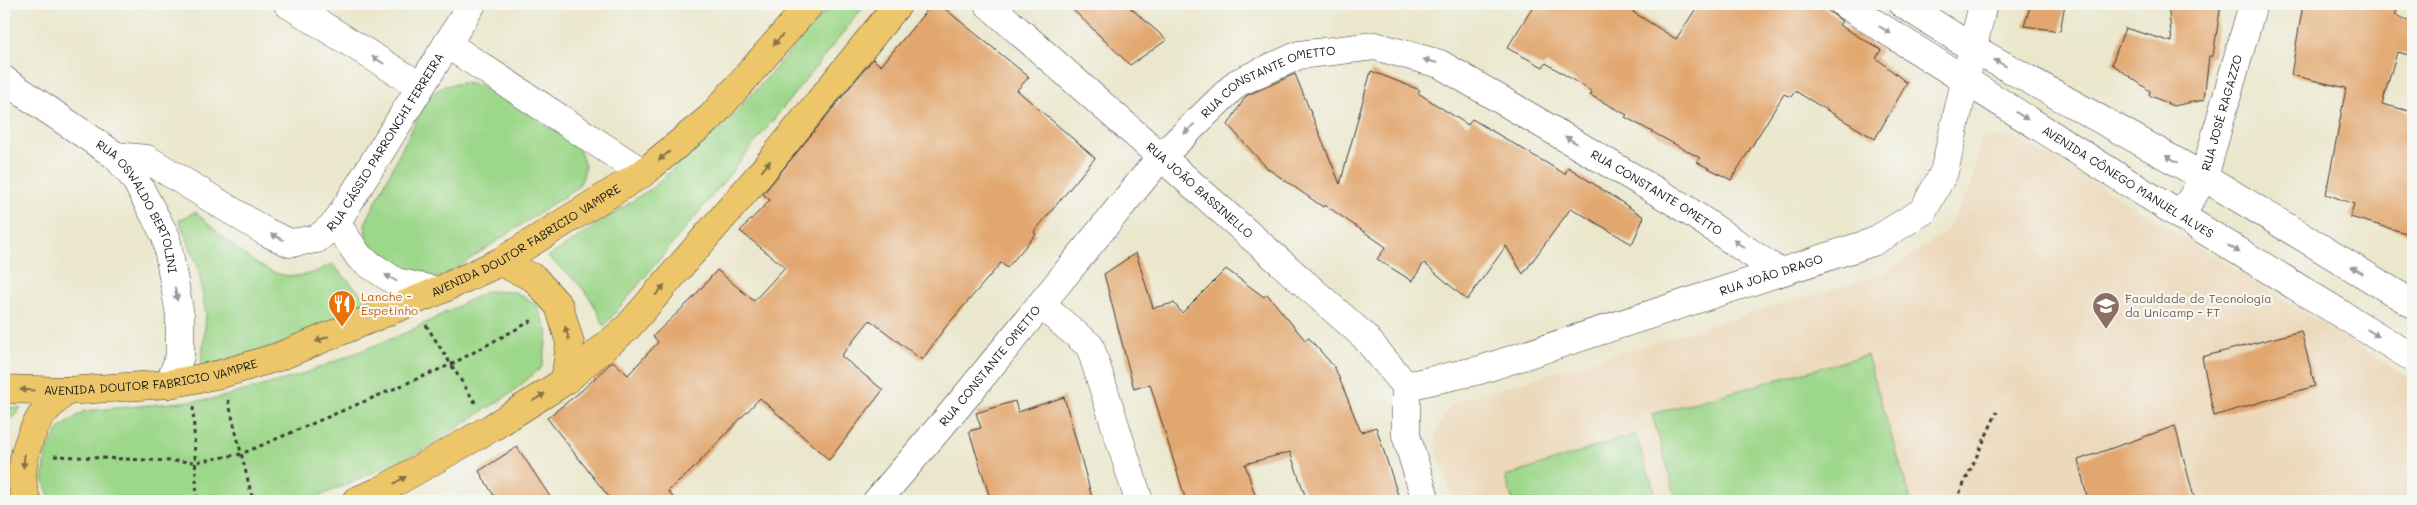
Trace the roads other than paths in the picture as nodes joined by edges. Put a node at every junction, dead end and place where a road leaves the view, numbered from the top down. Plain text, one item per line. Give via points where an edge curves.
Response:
1 (288, 4) edge
2 (472, 4) edge
3 (810, 4) edge
4 (898, 4) edge
5 (988, 4) edge
6 (1844, 4) edge
7 (1903, 4) edge
8 (1983, 4) edge
9 (2254, 4) edge
10 (447, 44) junction
11 (1974, 49) junction
12 (4, 80) edge
13 (1966, 81) junction
14 (420, 86) junction
15 (116, 156) junction
16 (1160, 158) junction
17 (643, 173) junction
18 (2204, 177) junction
19 (2180, 216) junction
20 (336, 223) junction
21 (500, 262) junction
22 (1779, 272) junction
23 (438, 291) junction
24 (1040, 304) junction
25 (2413, 304) edge
26 (2413, 358) edge
27 (564, 381) junction
28 (180, 382) junction
29 (1406, 386) junction
30 (4, 389) edge
31 (66, 391) junction
32 (27, 501) edge
33 (356, 501) edge
34 (877, 501) edge
35 (1139, 501) edge
36 (1426, 501) edge

14 -> 1 street
2 - 10 street, RUA CÁSSIO PARRONCHI FERREIRA
3 -> 17 main road, AVENIDA DOUTOR FABRICIO VAMPRE via 711,117
27 -> 4 main road via 628,327 761,173
5 - 16 street, RUA JOÃO BASSINELLO
6 -> 13 street, AVENIDA CÔNEGO MANUEL ALVES
7 - 11 street
8 - 11 street, RUA JOÃO DRAGO
9 - 18 street, RUA JOSÉ RAGAZZO
10 - 14 street, RUA CÁSSIO PARRONCHI FERREIRA
10 - 17 street
11 - 13 street, RUA JOÃO DRAGO
18 -> 11 street
12 - 15 street, RUA OSWALDO BERTOLINI
13 -> 19 street, AVENIDA CÔNEGO MANUEL ALVES
13 - 22 street, RUA JOÃO DRAGO via 1944,172 1924,210 1873,242
14 - 20 street, RUA CÁSSIO PARRONCHI FERREIRA
20 -> 15 street, RUA CÁSSIO PARRONCHI FERREIRA via 317,239 290,244 147,160
15 -> 28 street, RUA OSWALDO BERTOLINI via 135,180 166,237 180,314
22 -> 16 street, RUA CONSTANTE OMETTO via 1678,204 1440,64 1375,46 1298,55 1237,83
16 - 24 street, RUA CONSTANTE OMETTO
16 - 29 street, RUA JOÃO BASSINELLO via 1364,336
17 - 21 main road, AVENIDA DOUTOR FABRICIO VAMPRE
18 - 19 street, RUA JOSÉ RAGAZZO
25 -> 18 street
19 -> 26 street, AVENIDA CÔNEGO MANUEL ALVES
23 -> 20 street via 396,282 360,258
21 - 23 main road, AVENIDA DOUTOR FABRICIO VAMPRE
27 -> 21 main road via 570,343 559,306 534,278
22 - 29 street, RUA JOÃO DRAGO via 1480,370
23 -> 28 main road, AVENIDA DOUTOR FABRICIO VAMPRE via 278,358
24 - 34 street, RUA CONSTANTE OMETTO
24 - 35 street via 1090,346
33 -> 27 main road via 380,491 490,428
28 - 31 main road, AVENIDA DOUTOR FABRICIO VAMPRE
29 - 36 street via 1406,435
31 -> 30 main road, AVENIDA DOUTOR FABRICIO VAMPRE
31 -> 32 main road via 42,415 24,455 22,490

